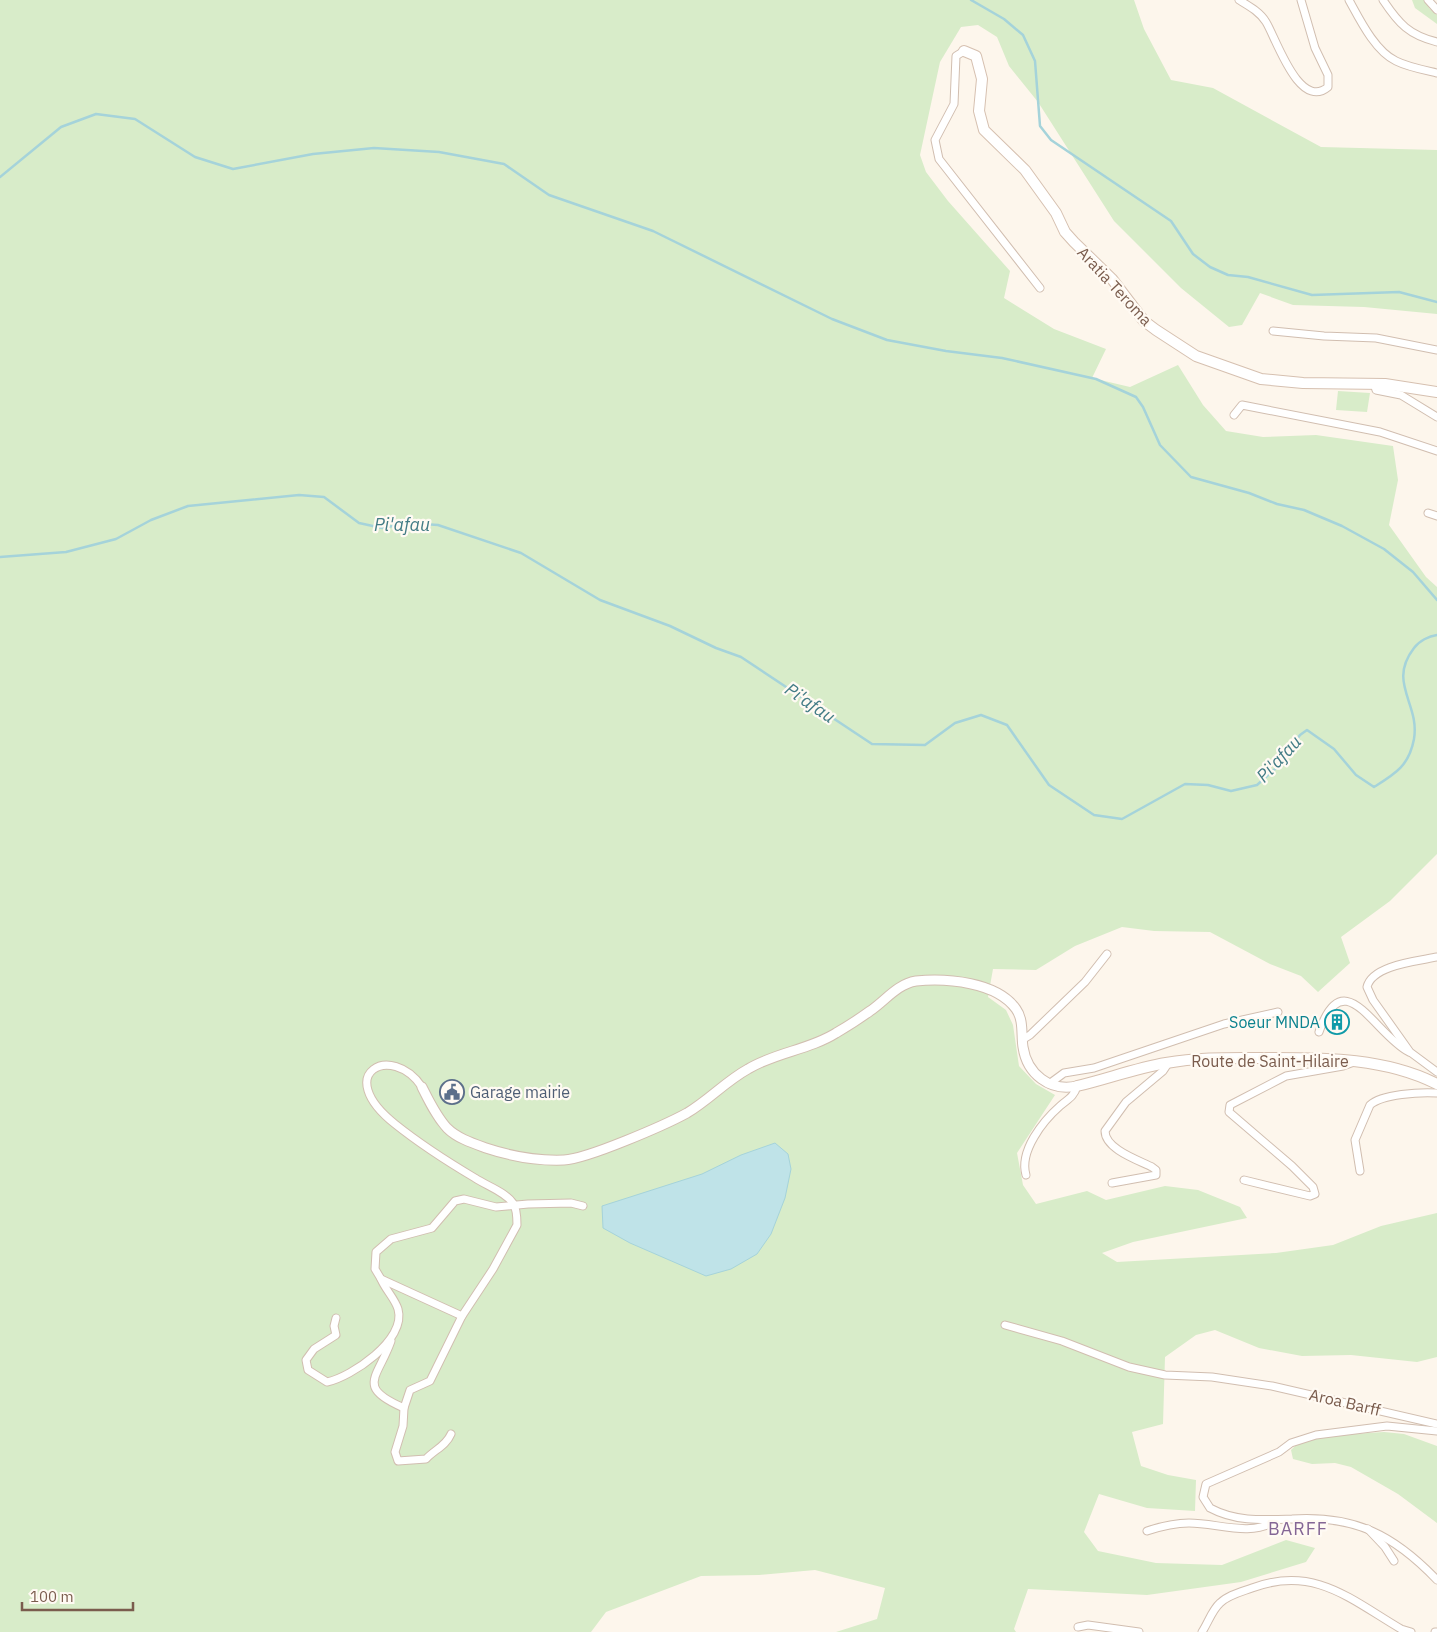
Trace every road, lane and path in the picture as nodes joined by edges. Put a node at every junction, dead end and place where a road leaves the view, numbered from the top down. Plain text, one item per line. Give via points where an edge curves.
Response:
1 (1239, 0) edge
2 (1301, 0) edge
3 (1349, 0) edge
4 (1383, 0) edge
5 (1428, 0) edge
6 (1437, 10) edge
7 (1437, 42) edge
8 (964, 51) joint
9 (1437, 74) edge
10 (1040, 288) dead end
11 (1273, 331) dead end
12 (1437, 350) edge
13 (1374, 383) junction
14 (1437, 392) edge
15 (1234, 415) dead end
16 (1437, 417) edge
17 (1437, 451) edge
18 (1428, 513) dead end
19 (1437, 516) edge
20 (1107, 954) dead end
21 (1437, 957) edge
22 (1278, 1012) dead end
23 (1319, 1032) dead end
24 (1022, 1040) junction
25 (1412, 1053) junction
26 (1356, 1061) junction
27 (1169, 1062) junction
28 (1437, 1072) edge
29 (1049, 1084) junction
30 (1437, 1084) edge
31 (1077, 1086) junction
32 (422, 1087) joint
33 (1437, 1093) edge
34 (1360, 1171) dead end
35 (1026, 1175) dead end
36 (1244, 1180) dead end
37 (1112, 1182) dead end
38 (513, 1204) junction
39 (583, 1206) dead end
40 (381, 1279) junction
41 (462, 1316) junction
42 (336, 1318) dead end
43 (1005, 1325) dead end
44 (395, 1329) junction
45 (404, 1408) junction
46 (1437, 1424) edge
47 (1437, 1431) edge
48 (451, 1434) dead end
49 (1279, 1520) junction
50 (1368, 1529) junction
51 (1147, 1531) dead end
52 (1394, 1561) dead end
53 (1437, 1580) edge
54 (1078, 1627) dead end
55 (1139, 1632) edge
56 (1202, 1632) edge
57 (1411, 1632) edge

1 - 2 street via 1265,21 1286,66 1301,84 1314,92 1328,86 1328,78
3 - 9 street via 1387,55 1398,62
4 - 7 street via 1404,28 1421,38
5 - 6 street
8 - 10 street via 956,56 954,104 938,134 935,149 949,174
8 - 13 main road, Aratia Teroma via 976,56 980,65 979,110 984,130 1025,170 1056,213 1065,232 1112,279 1144,322 1196,356 1261,378 1296,383
11 - 12 street via 1376,338
13 - 14 main road, Aratia Teroma
13 - 16 street via 1376,390 1401,395
15 - 17 street via 1242,405 1380,432
18 - 19 street
20 - 24 street via 1085,982
21 - 25 street via 1392,967 1380,973 1367,987
22 - 29 street via 1224,1024 1094,1068 1064,1073
23 - 25 street via 1331,1007 1345,999 1358,1006 1396,1044
24 - 29 street via 1026,1061 1033,1072
24 - 32 street via 1019,1016 1006,997 956,982 904,984 872,1011 810,1047 767,1059 748,1069 686,1113 566,1160 539,1160 500,1153 465,1140 448,1129
25 - 28 street
26 - 27 main road, Route de Saint-Hilaire via 1220,1057
26 - 30 main road, Route de Saint-Hilaire via 1392,1067
26 - 36 street via 1286,1076 1230,1106 1229,1112 1292,1166 1313,1187 1315,1194 1310,1196
27 - 31 main road, Route de Saint-Hilaire
27 - 37 street via 1163,1071 1126,1102 1105,1131 1111,1145 1152,1167 1156,1175
29 - 31 street, Route de Saint-Hilaire
31 - 35 street via 1075,1093 1052,1114 1028,1150
32 - 38 street via 406,1070 393,1065 379,1067 366,1079 372,1102 396,1125
33 - 34 street via 1405,1094 1374,1101 1370,1105 1355,1140
38 - 39 street via 571,1203
38 - 40 street via 496,1207 464,1199 455,1201 432,1228 402,1236 376,1252 375,1269
38 - 41 street via 516,1226
40 - 41 street
40 - 44 street via 398,1309
41 - 45 street via 430,1381 410,1390
42 - 44 street via 336,1336 314,1349 306,1360 308,1370 327,1382 371,1359
43 - 46 street, Aroa Barff via 1151,1372 1212,1377 1306,1392
44 - 45 street via 374,1376 374,1384 383,1397
45 - 48 street via 403,1426 395,1452 398,1461 426,1459 444,1445
47 - 49 street, Aroa Barff via 1387,1426 1303,1438 1206,1484 1203,1497 1210,1508 1228,1516
49 - 50 street via 1325,1518
49 - 51 street via 1250,1529 1189,1523
50 - 52 street
50 - 53 street via 1397,1543
54 - 55 street via 1088,1625
56 - 57 street via 1216,1608 1229,1597 1272,1582 1302,1580 1340,1591

